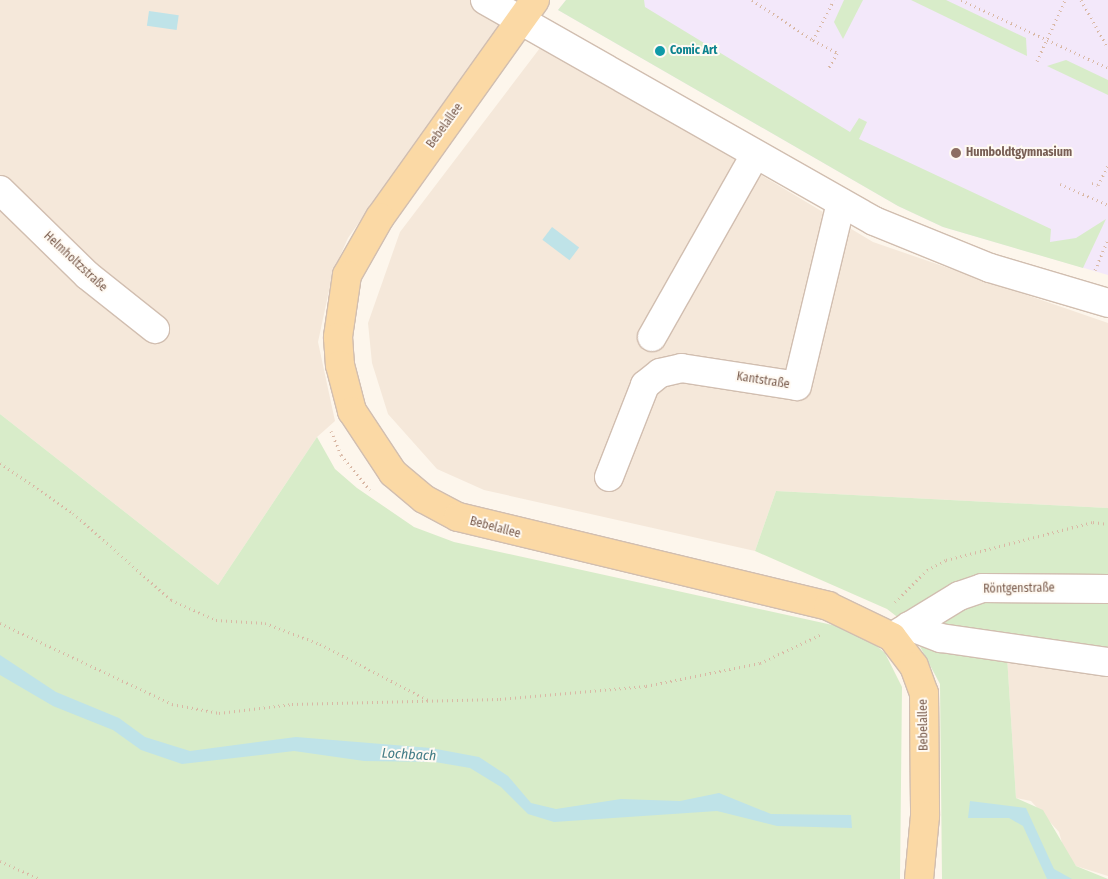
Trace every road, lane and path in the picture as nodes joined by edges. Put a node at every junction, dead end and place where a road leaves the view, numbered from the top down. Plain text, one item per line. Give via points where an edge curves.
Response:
1 (485, 0) edge
2 (752, 0) edge
3 (834, 0) edge
4 (961, 0) edge
5 (1065, 0) edge
6 (1081, 0) edge
7 (528, 10) edge
8 (814, 40) junction
9 (1046, 40) junction
10 (1108, 48) edge
11 (1037, 61) dead end
12 (1108, 68) edge
13 (828, 69) dead end
14 (755, 155) junction
15 (1108, 165) edge
16 (1092, 183) dead end
17 (1060, 184) dead end
18 (0, 190) edge
19 (841, 203) junction
20 (1108, 205) edge
21 (1108, 239) edge
22 (1096, 300) edge
23 (155, 329) dead end
24 (652, 337) dead end
25 (328, 423) dead end
26 (0, 463) edge
27 (609, 477) dead end
28 (375, 495) dead end
29 (1108, 524) edge
30 (1108, 589) edge
31 (888, 609) dead end
32 (856, 617) junction
33 (0, 623) edge
34 (901, 632) junction
35 (1108, 662) edge
36 (433, 702) junction
37 (0, 861) edge
38 (40, 879) edge
39 (919, 879) edge

1 - 7 street
2 - 8 path
3 - 8 path
4 - 9 path
5 - 9 path
6 - 10 path
7 - 14 street
7 - 32 main road, Bebelallee via 380,217 347,275 339,316 338,350 347,397 359,425 408,487 458,517 828,606
8 - 13 path via 837,53
9 - 11 path
9 - 12 path
14 - 19 street
14 - 24 street
15 - 16 path via 1098,185
17 - 20 path
18 - 23 street, Helmholtzstraße via 87,276
19 - 22 street via 914,239
19 - 27 street, Kantstraße via 797,386 681,368 660,373 645,385
21 - 22 path
25 - 28 path via 341,455
26 - 36 path via 73,513 170,600 216,620 265,623 320,644
29 - 31 path via 1093,522 946,560 927,570
30 - 34 street, Röntgenstraße via 982,588 959,596
32 - 34 main road, Bebelallee
32 - 36 path via 783,655 696,680
33 - 36 path via 191,711 218,713 292,704
34 - 35 street
34 - 39 main road, Bebelallee via 924,693 925,816
37 - 38 path

